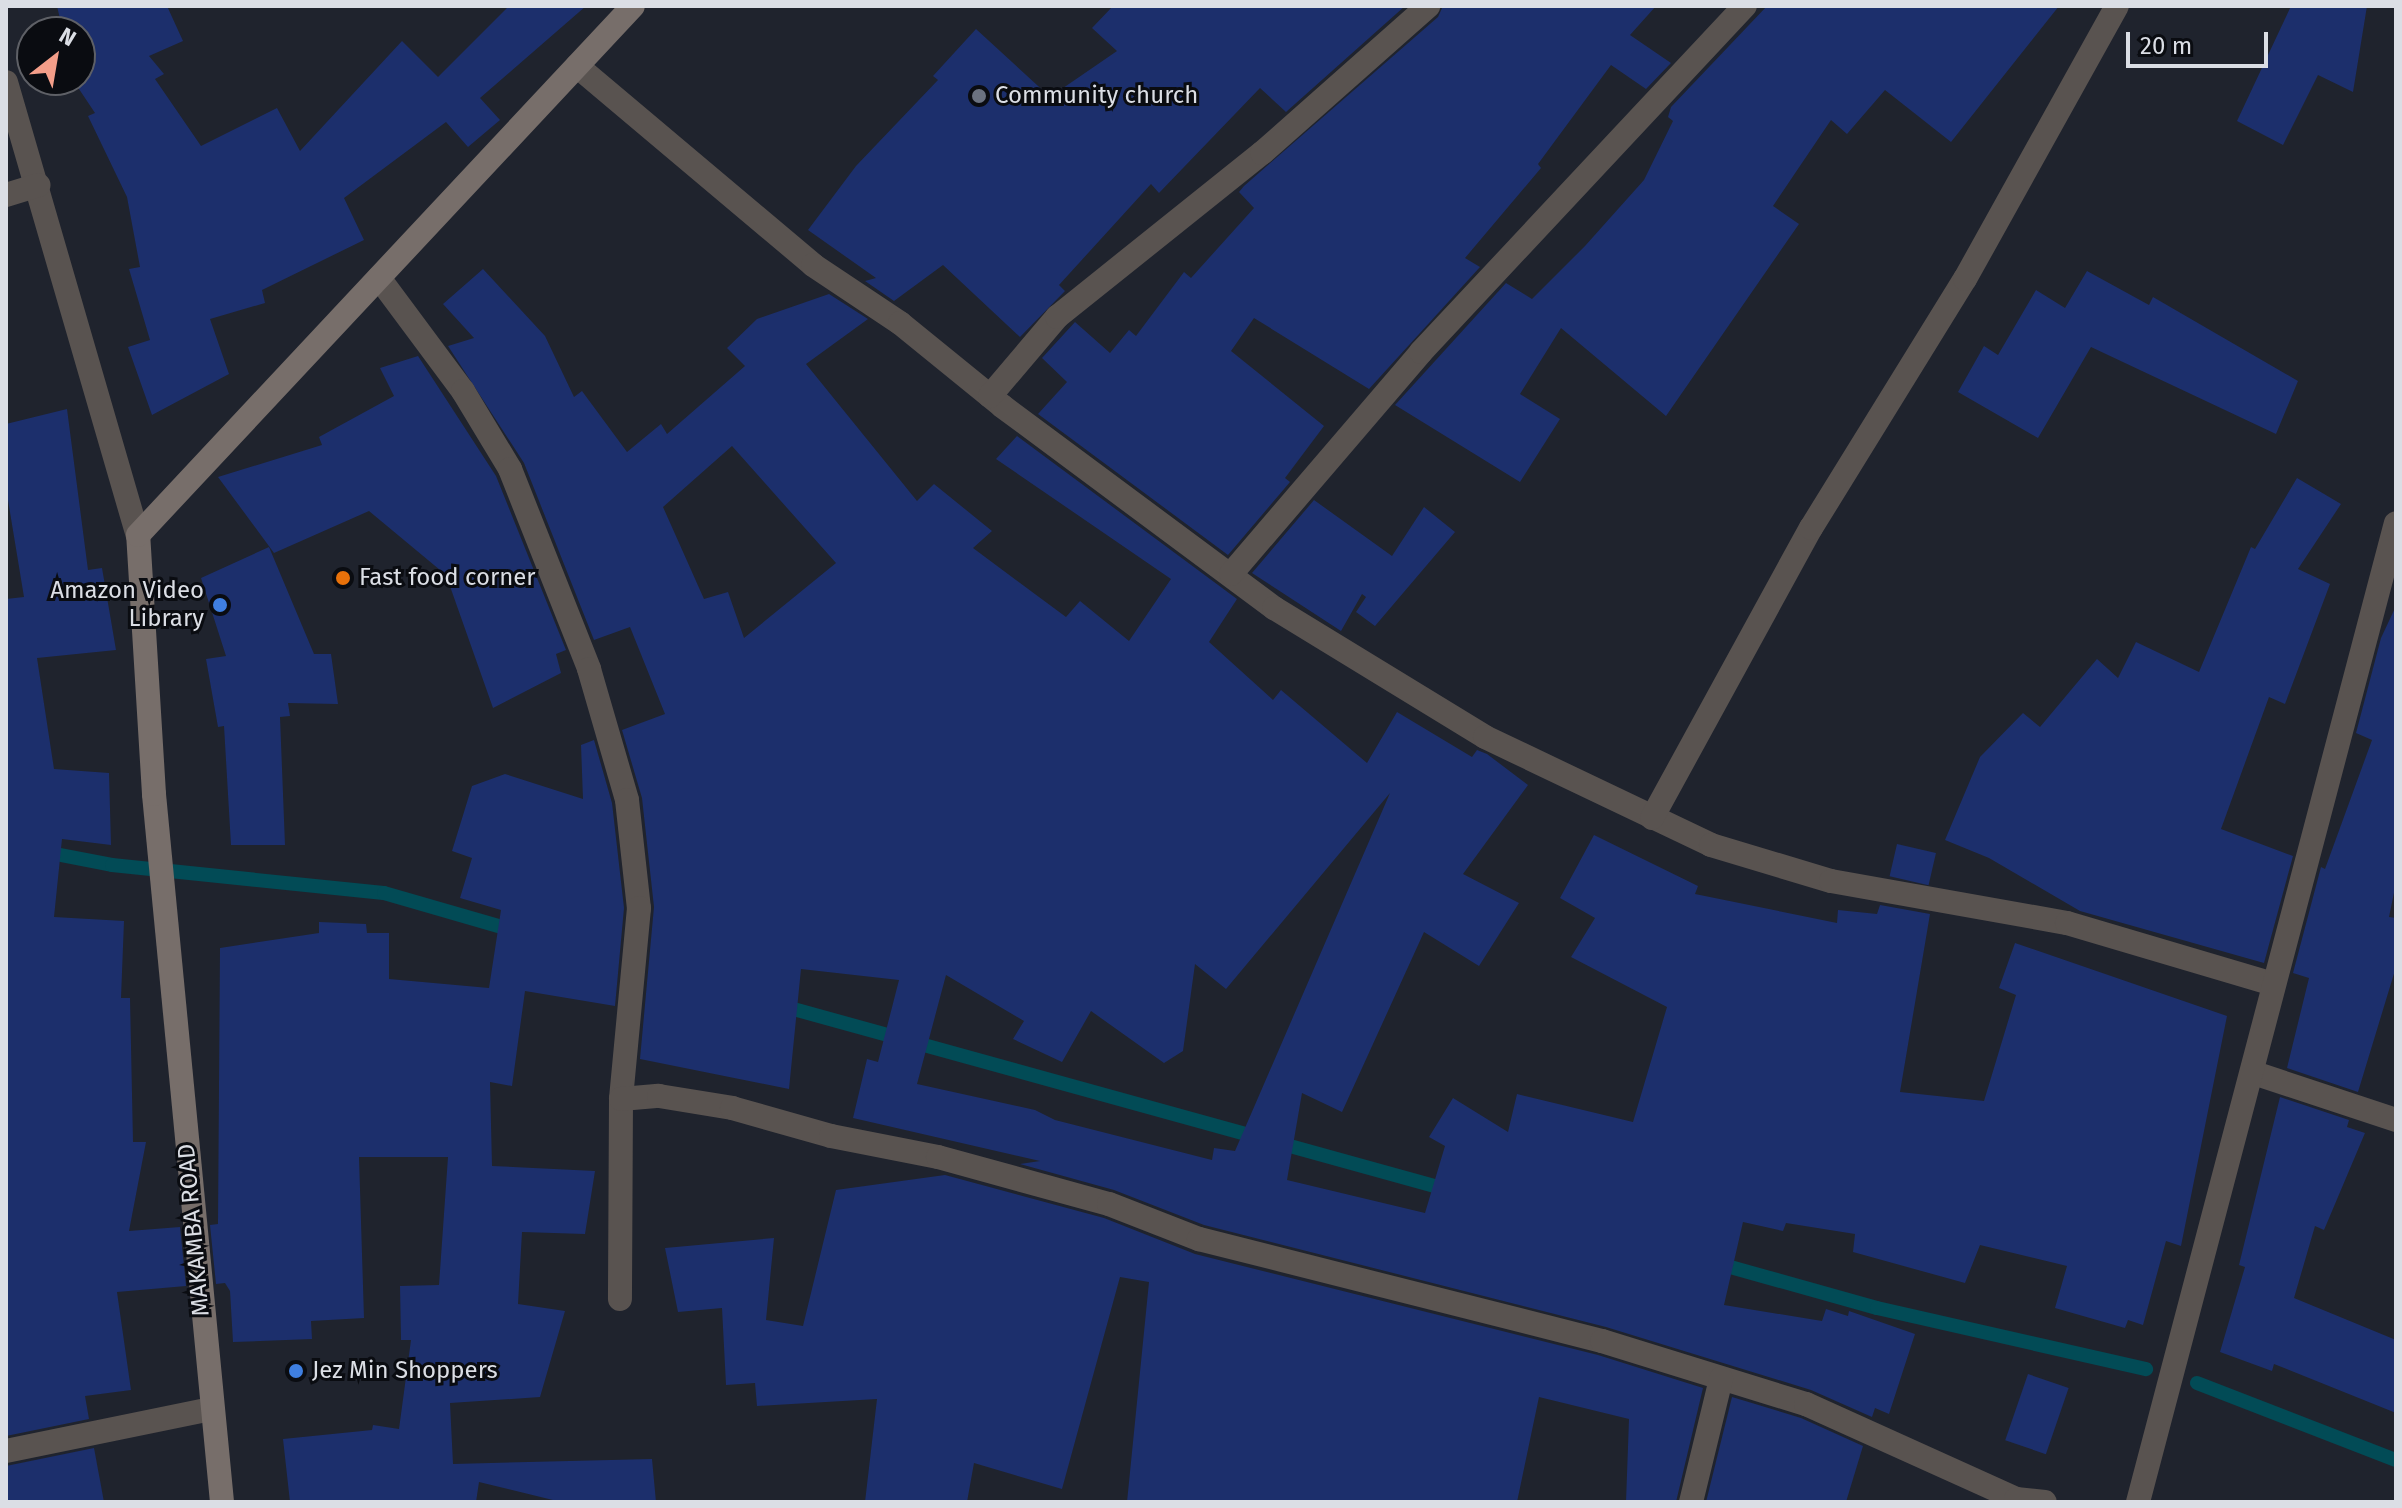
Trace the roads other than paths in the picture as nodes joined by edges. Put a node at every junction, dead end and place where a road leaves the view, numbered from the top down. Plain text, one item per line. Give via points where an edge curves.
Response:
1 (633, 6) edge
2 (1428, 6) edge
3 (1745, 6) edge
4 (2117, 6) edge
5 (577, 66) junction
6 (6, 82) edge
7 (39, 185) junction
8 (6, 195) edge
9 (379, 278) junction
10 (990, 396) junction
11 (2396, 523) edge
12 (138, 535) junction
13 (1231, 574) junction
14 (1652, 818) junction
15 (2273, 984) junction
16 (2254, 1073) junction
17 (621, 1099) junction
18 (2396, 1120) edge
19 (620, 1299) dead end
20 (1721, 1379) junction
21 (210, 1409) junction
22 (6, 1451) edge
23 (222, 1502) edge
24 (1691, 1502) edge
25 (2045, 1502) edge
26 (2138, 1502) edge

1 - 5 street
2 - 10 street via 1262,153 1057,317
3 - 13 street via 1421,352
4 - 14 street via 1965,279 1811,528
5 - 9 street
5 - 10 street via 745,211 900,323
6 - 7 street
7 - 8 street
7 - 12 street
9 - 12 street
9 - 17 street via 463,391 510,469 589,669 627,800 639,908
10 - 13 street
11 - 15 street
12 - 21 street, MAKAMBA ROAD
13 - 14 street via 1274,608 1485,737
14 - 15 street via 1711,845 1831,881 2067,923
15 - 16 street
16 - 18 street
16 - 26 street
17 - 19 street
17 - 20 street via 659,1096 732,1108 831,1136 938,1157 1109,1204 1199,1239 1602,1341
20 - 24 street
20 - 25 street via 1806,1404 2016,1499
21 - 22 street
21 - 23 street, MAKAMBA ROAD

